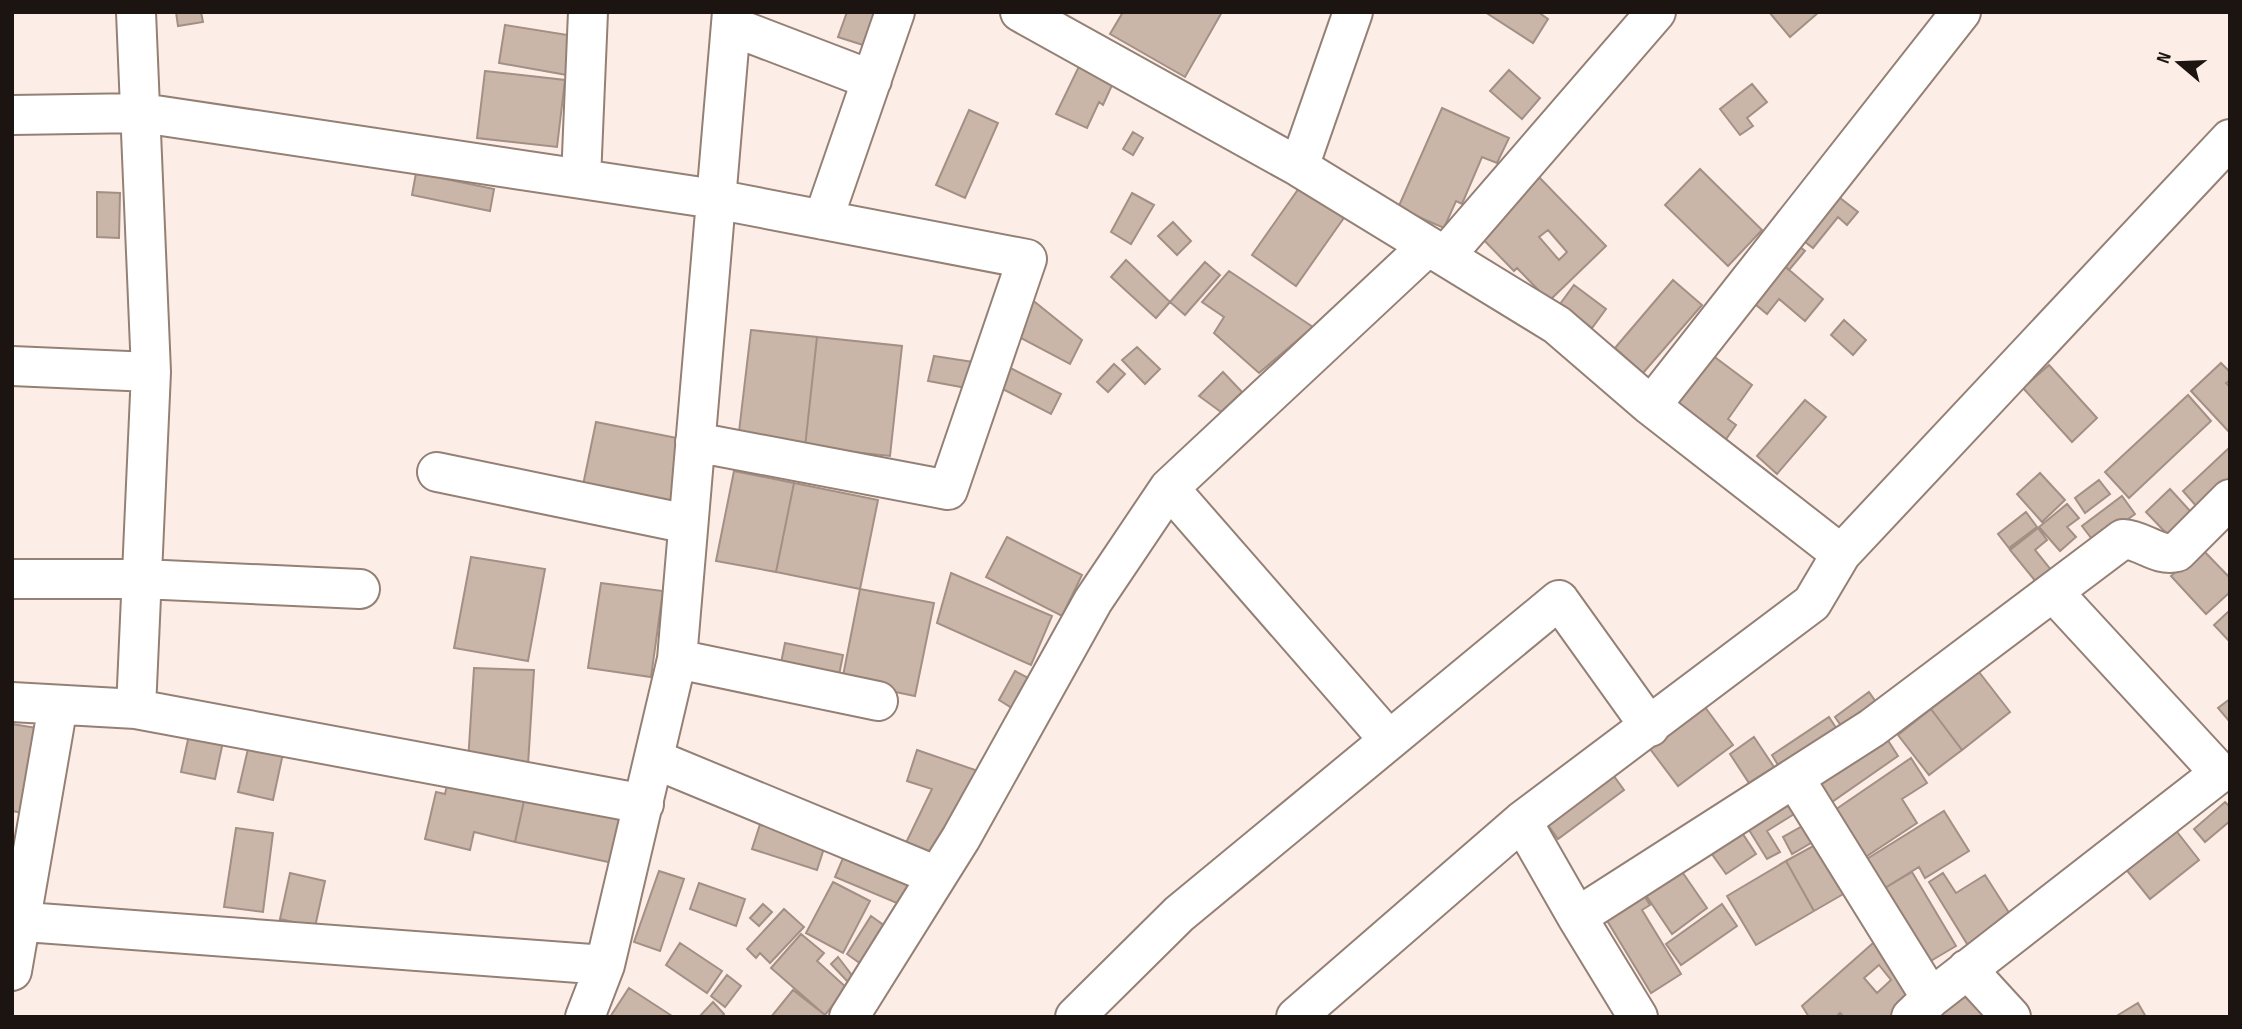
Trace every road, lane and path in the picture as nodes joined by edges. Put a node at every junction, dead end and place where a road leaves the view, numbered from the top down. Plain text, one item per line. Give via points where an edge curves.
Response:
1 (136, 12) edge
2 (588, 12) edge
3 (895, 12) edge
4 (1020, 12) edge
5 (1353, 12) edge
6 (1656, 12) edge
7 (1961, 12) edge
8 (732, 19) edge
9 (872, 80) junction
10 (142, 113) junction
11 (12, 115) edge
12 (2230, 139) edge
13 (1299, 167) junction
14 (581, 179) junction
15 (715, 200) junction
16 (823, 220) junction
17 (1437, 251) junction
18 (12, 366) edge
19 (151, 372) junction
20 (1651, 406) junction
21 (695, 443) junction
22 (437, 472) dead end
23 (1169, 488) junction
24 (2230, 499) edge
25 (688, 524) junction
26 (1841, 554) junction
27 (12, 579) edge
28 (142, 579) junction
29 (360, 589) dead end
30 (2053, 592) junction
31 (677, 659) junction
32 (878, 701) dead end
33 (12, 702) edge
34 (58, 705) junction
35 (136, 709) junction
36 (1650, 727) junction
37 (1389, 740) junction
38 (654, 759) junction
39 (1796, 779) junction
40 (645, 804) junction
41 (1522, 821) junction
42 (937, 876) junction
43 (1577, 917) junction
44 (16, 921) edge
45 (605, 965) junction
46 (1967, 969) junction
47 (12, 971) edge
48 (1921, 1007) edge
49 (1626, 1012) edge
50 (585, 1017) edge
51 (849, 1017) edge
52 (1075, 1017) edge
53 (1296, 1017) edge
54 (2011, 1017) edge

1 - 10 street
2 - 14 street
3 - 9 street
4 - 13 street
5 - 13 street
6 - 17 street
7 - 20 street
8 - 9 street
8 - 15 street
9 - 16 street
10 - 11 street
10 - 14 street
10 - 19 street
12 - 26 street
13 - 17 street
14 - 15 street
15 - 16 street
15 - 21 street
16 - 21 street via 1027,259 948,490
17 - 20 street via 1557,325
17 - 23 street
18 - 19 street
19 - 28 street
20 - 26 street
21 - 25 street
22 - 25 street
23 - 37 street
23 - 42 street via 1093,601
24 - 30 street via 2176,552 2160,552 2123,539
25 - 31 street
26 - 36 street via 1812,603
27 - 28 street
28 - 29 street
28 - 35 street
30 - 39 street via 1872,729
30 - 46 street via 2220,773
31 - 32 street
31 - 38 street
33 - 34 street
34 - 35 street
34 - 44 street
35 - 40 street
36 - 37 street via 1559,600
36 - 41 street
37 - 52 street via 1179,914
38 - 40 street
38 - 42 street
39 - 43 street
39 - 48 street
40 - 45 street
41 - 43 street
41 - 53 street
42 - 51 street
43 - 49 street
44 - 45 street
44 - 47 street
45 - 50 street
46 - 48 street
46 - 54 street

